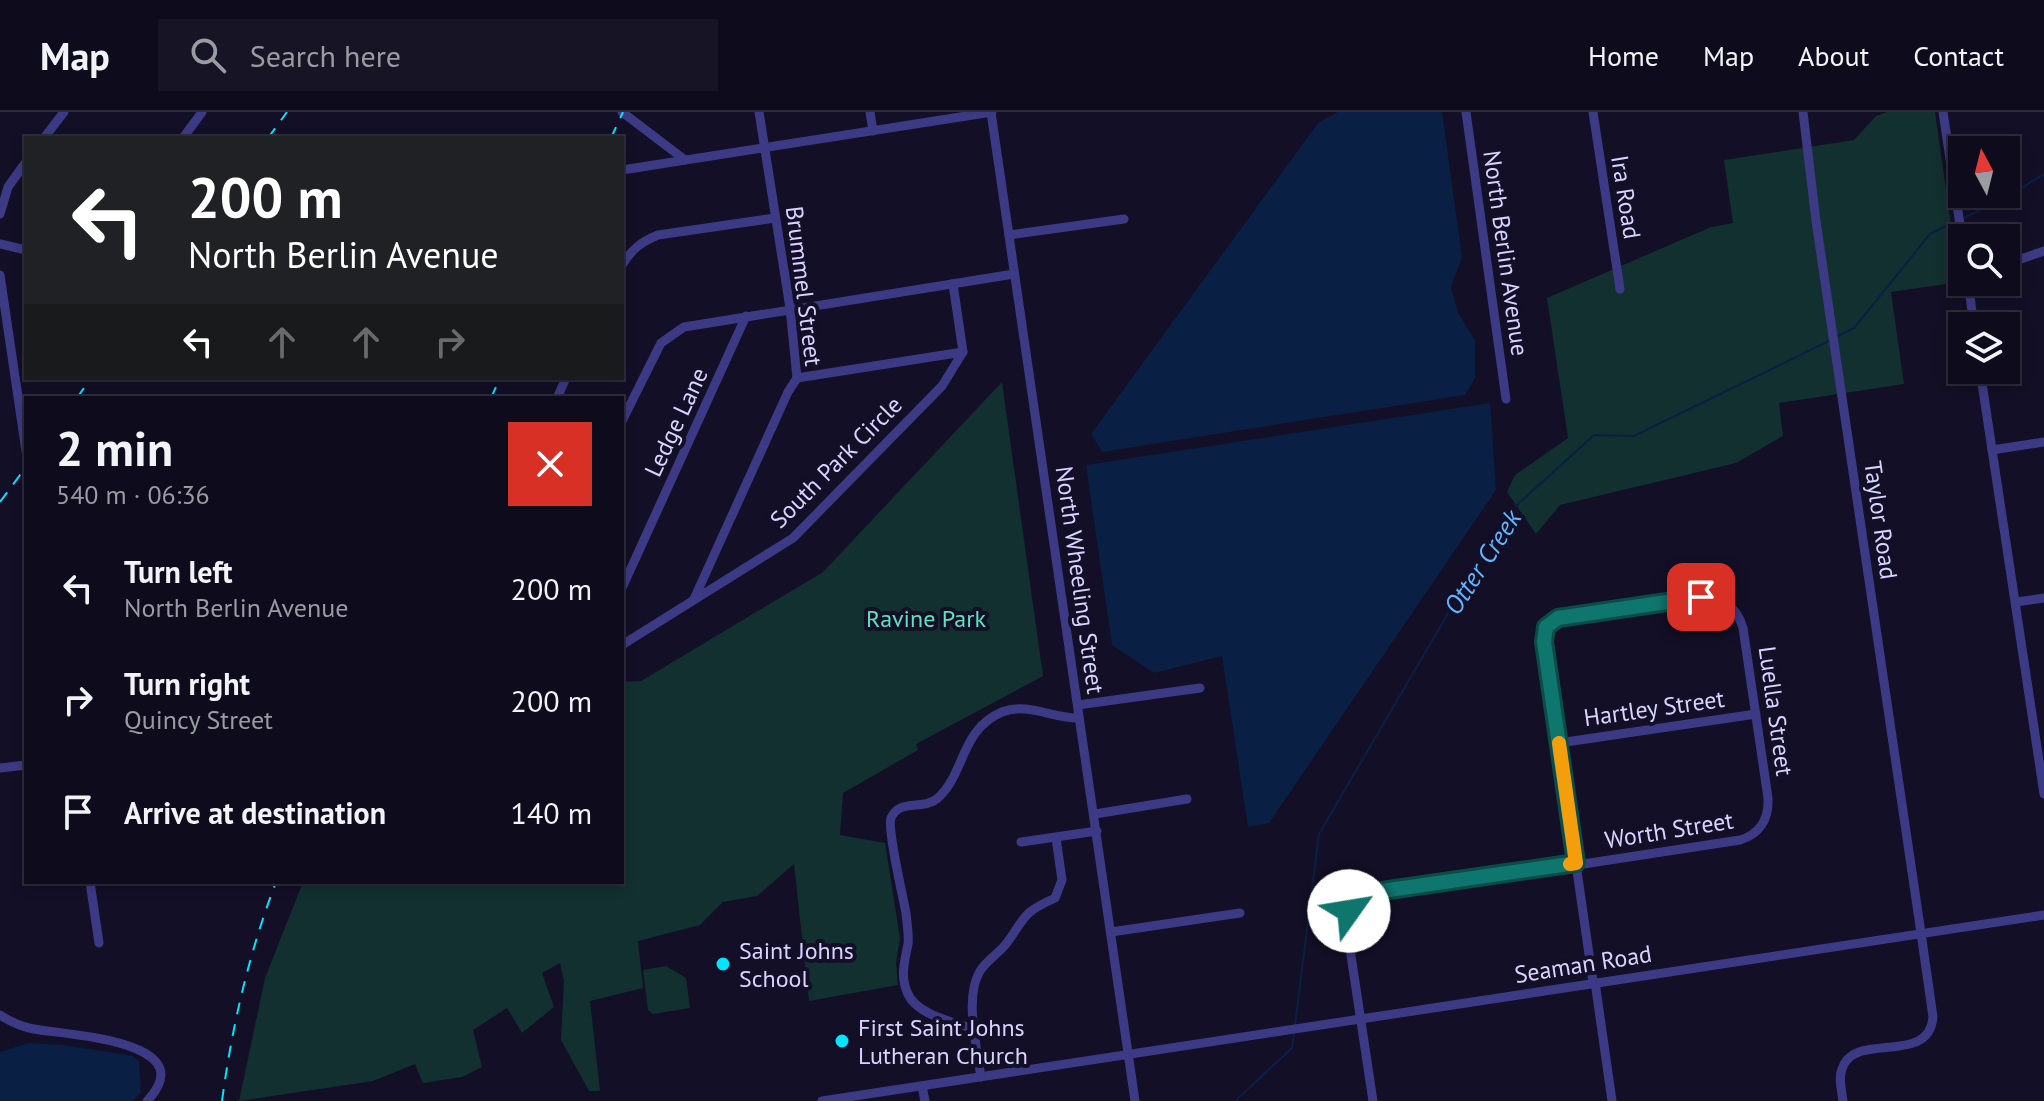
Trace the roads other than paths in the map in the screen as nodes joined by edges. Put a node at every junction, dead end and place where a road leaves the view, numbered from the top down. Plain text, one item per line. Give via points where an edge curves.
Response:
1 (64, 112) edge
2 (202, 112) edge
3 (622, 112) edge
4 (759, 112) edge
5 (870, 112) edge
6 (991, 112) edge
7 (1466, 112) edge
8 (1593, 112) edge
9 (1803, 112) edge
10 (1943, 112) edge
11 (873, 131) junction
12 (46, 136) edge
13 (184, 136) edge
14 (765, 148) junction
15 (685, 160) junction
16 (24, 165) edge
17 (624, 170) edge
18 (0, 177) edge
19 (12, 180) junction
20 (0, 214) edge
21 (775, 218) junction
22 (1124, 219) dead end
23 (1960, 224) edge
24 (1009, 235) junction
25 (0, 244) edge
26 (24, 250) edge
27 (2044, 251) edge
28 (2020, 259) edge
29 (624, 262) edge
30 (1014, 274) junction
31 (0, 275) edge
32 (953, 284) junction
33 (1620, 289) dead end
34 (790, 308) junction
35 (746, 316) junction
36 (963, 352) junction
37 (797, 378) junction
38 (1982, 384) edge
39 (1506, 399) dead end
40 (624, 417) edge
41 (24, 437) edge
42 (2044, 442) edge
43 (1992, 450) junction
44 (624, 584) edge
45 (2044, 598) edge
46 (694, 600) junction
47 (2016, 602) junction
48 (624, 644) edge
49 (1200, 688) dead end
50 (1078, 705) junction
51 (1756, 714) junction
52 (1079, 718) junction
53 (1559, 743) junction
54 (2041, 758) edge
55 (24, 765) edge
56 (0, 768) edge
57 (2044, 794) edge
58 (1187, 799) dead end
59 (1095, 814) junction
60 (1762, 825) joint
61 (1097, 831) junction
62 (1056, 838) junction
63 (1021, 842) dead end
64 (1577, 864) junction
65 (90, 884) edge
66 (1240, 913) dead end
67 (2044, 915) edge
68 (1111, 932) junction
69 (1921, 933) junction
70 (99, 943) dead end
71 (1594, 982) junction
72 (0, 1015) edge
73 (1361, 1018) junction
74 (974, 1029) junction
75 (1128, 1054) junction
76 (981, 1077) junction
77 (922, 1086) junction
78 (147, 1101) edge
79 (822, 1101) edge
80 (925, 1101) edge
81 (1135, 1101) edge
82 (1373, 1101) edge
83 (1609, 1101) edge
84 (1843, 1101) edge

1 - 12 street
2 - 13 street
3 - 15 street
4 - 14 street, Brummel Street
5 - 11 street
6 - 11 street
6 - 24 street, North Wheeling Street
7 - 39 street, North Berlin Avenue
8 - 33 street, Ira Road
9 - 69 street, Taylor Road
10 - 23 street
11 - 14 street
14 - 15 street
14 - 21 street, Brummel Street
15 - 17 street
16 - 19 street
18 - 19 street
19 - 20 street
21 - 29 street via 658,235 630,251
21 - 34 street, Brummel Street
22 - 24 street
24 - 30 street, North Wheeling Street
25 - 26 street
27 - 28 street
30 - 32 street
30 - 50 street, North Wheeling Street
31 - 41 street
32 - 34 street
32 - 36 street
34 - 35 street
34 - 37 street, Brummel Street
35 - 40 street via 695,324 667,337
35 - 44 street, Ledge Lane
36 - 37 street
36 - 46 street, South Park Circle via 942,386 793,538
37 - 46 street, Brummel Street
38 - 43 street
42 - 43 street
43 - 47 street
45 - 47 street
46 - 48 street, South Park Circle
47 - 54 street
49 - 50 street
50 - 52 street, North Wheeling Street
51 - 53 street, Hartley Street
51 - 53 street, Luella Street via 1739,616 1716,598 1563,617 1550,622 1543,639
51 - 60 street, Luella Street via 1769,802
52 - 59 street, North Wheeling Street
52 - 74 street via 1015,708 1002,712 972,737 938,798 924,806 905,805 890,819 907,917 907,992 936,1016
53 - 64 street
54 - 57 street
55 - 56 street
58 - 59 street
59 - 61 street, North Wheeling Street
60 - 64 street, Worth Street via 1740,840
61 - 62 street
61 - 68 street, North Wheeling Street
62 - 63 street
62 - 74 street via 1060,888 1055,898 1028,910 977,975
64 - 71 street
64 - 73 street, Worth Street via 1364,895 1347,916
65 - 70 street
66 - 68 street
67 - 69 street, Seaman Road
68 - 75 street, North Wheeling Street
69 - 71 street, Seaman Road
69 - 84 street, Taylor Road via 1931,1028 1914,1043 1861,1051 1847,1059 1841,1072
71 - 73 street, Seaman Road
71 - 83 street
72 - 78 street via 24,1027 99,1038 150,1055 161,1079
73 - 75 street, Seaman Road
73 - 82 street
74 - 76 street
75 - 76 street, Seaman Road
75 - 81 street, North Wheeling Street
76 - 77 street, Seaman Road
77 - 79 street, Seaman Road
77 - 80 street

